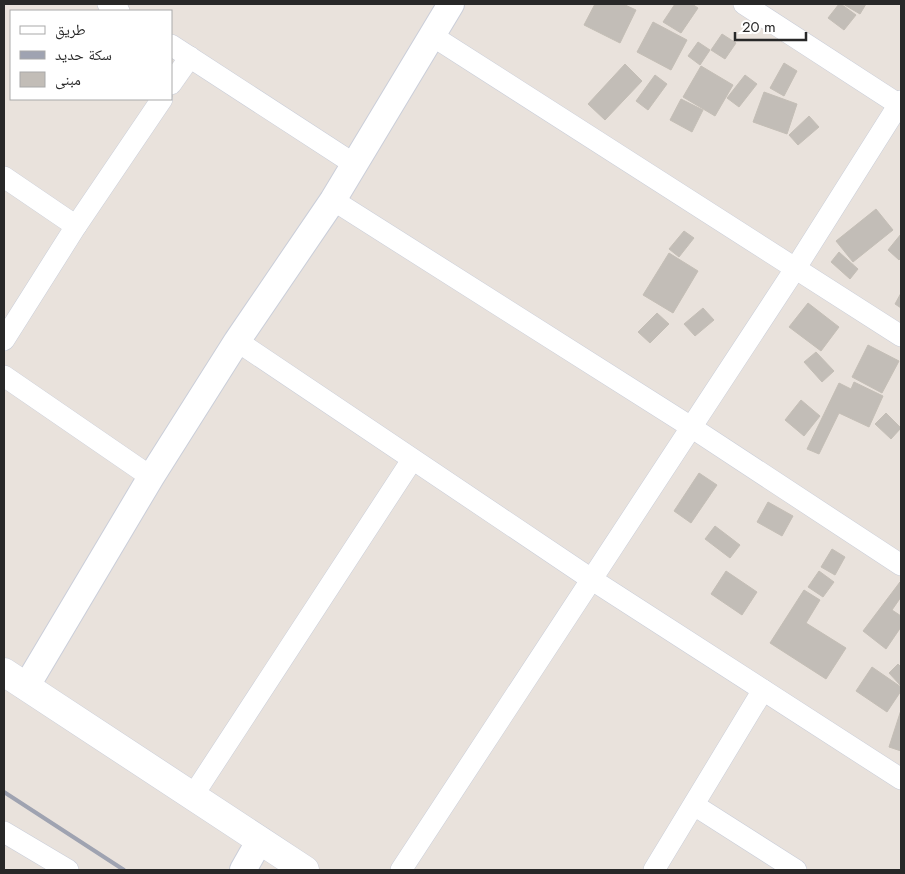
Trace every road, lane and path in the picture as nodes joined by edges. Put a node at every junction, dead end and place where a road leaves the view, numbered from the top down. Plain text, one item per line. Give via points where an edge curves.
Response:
1 (451, 4) edge
2 (744, 4) edge
3 (432, 35) junction
4 (172, 46) edge
5 (190, 57) junction
6 (172, 83) edge
7 (161, 100) edge
8 (900, 104) edge
9 (354, 164) junction
10 (4, 177) edge
11 (333, 200) junction
12 (76, 226) junction
13 (795, 269) junction
14 (901, 336) edge
15 (4, 340) edge
16 (237, 341) junction
17 (4, 376) edge
18 (691, 427) junction
19 (412, 460) junction
20 (151, 477) junction
21 (901, 565) edge
22 (591, 579) junction
23 (15, 679) edge
24 (762, 690) junction
25 (901, 779) edge
26 (192, 797) junction
27 (694, 805) junction
28 (4, 832) edge
29 (260, 840) junction
30 (68, 870) edge
31 (243, 870) edge
32 (305, 870) edge
33 (401, 870) edge
34 (654, 870) edge
35 (796, 870) edge

1 - 3 street
2 - 8 street
3 - 9 street
3 - 13 street
4 - 5 street
5 - 6 street
5 - 9 street
7 - 12 street
8 - 13 street
9 - 11 street
10 - 12 street
11 - 16 street
11 - 18 street
12 - 15 street
13 - 14 street
13 - 18 street
16 - 19 street
16 - 20 street
17 - 20 street
18 - 21 street
18 - 22 street
19 - 22 street
19 - 26 street
20 - 23 street
22 - 24 street
22 - 33 street
23 - 26 main road
24 - 25 street
24 - 27 street
26 - 29 main road
27 - 34 street
27 - 35 street
28 - 30 street
29 - 31 street
29 - 32 main road

